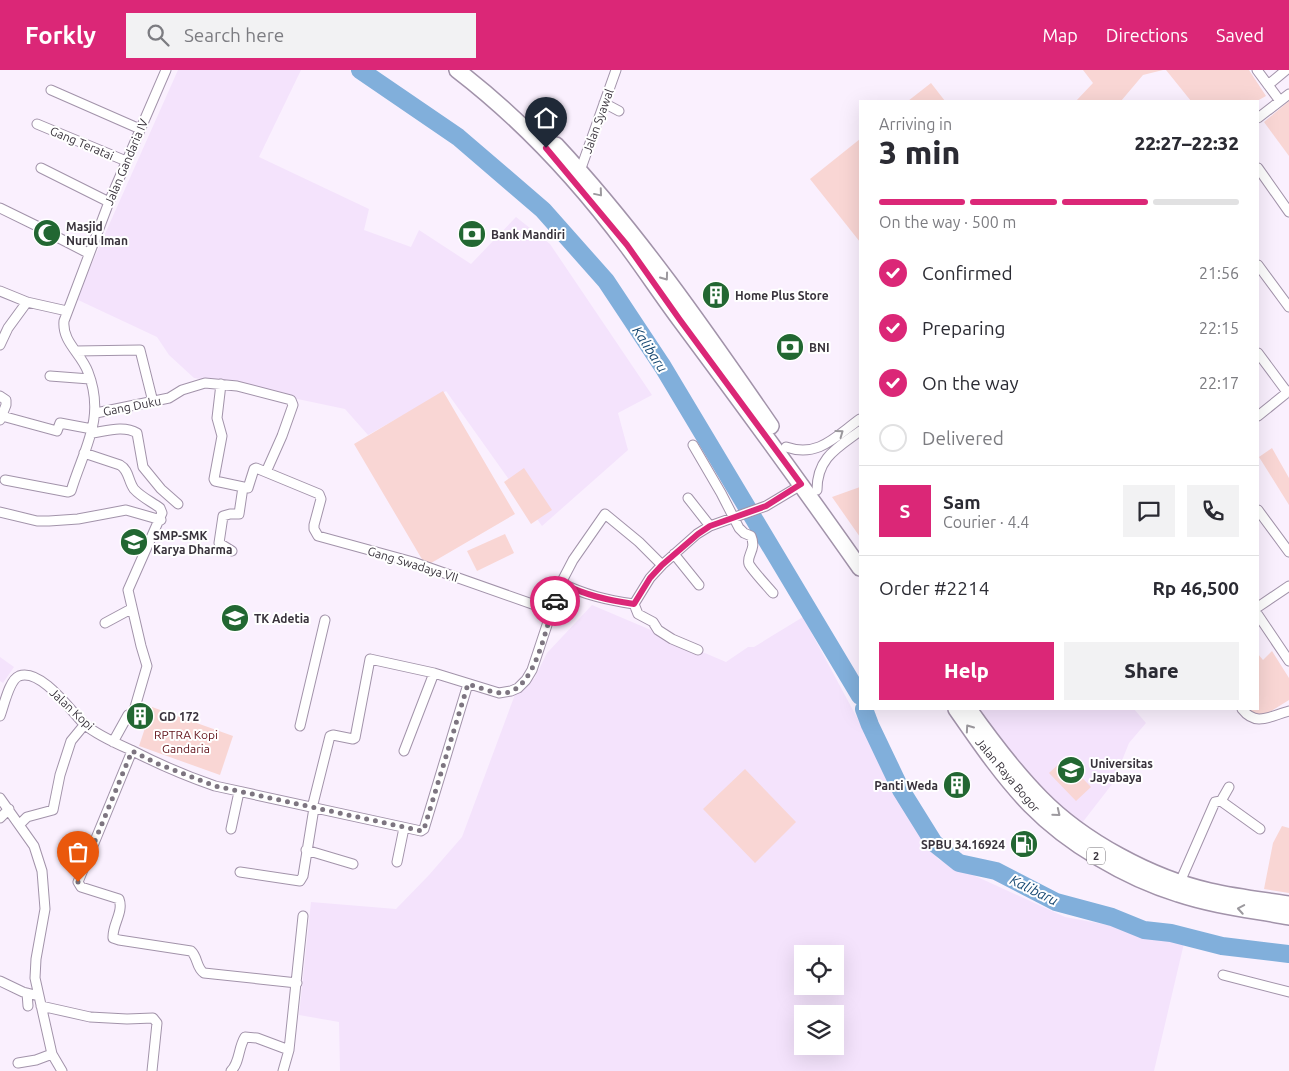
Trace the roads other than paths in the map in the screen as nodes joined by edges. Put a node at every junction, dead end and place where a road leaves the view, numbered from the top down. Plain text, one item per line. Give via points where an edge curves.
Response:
1 (166, 70) edge
2 (457, 70) edge
3 (472, 70) edge
4 (616, 70) edge
5 (1257, 70) edge
6 (1286, 70) edge
7 (1268, 85) junction
8 (51, 90) dead end
9 (1289, 94) edge
10 (1280, 100) junction
11 (604, 103) junction
12 (619, 111) dead end
13 (1259, 117) edge
14 (37, 124) dead end
15 (140, 129) junction
16 (126, 161) junction
17 (41, 168) dead end
18 (1259, 169) edge
19 (580, 171) junction
20 (109, 202) junction
21 (0, 208) edge
22 (1289, 212) edge
23 (41, 228) tunnel mouth
24 (57, 237) tunnel mouth
25 (88, 253) junction
26 (1259, 266) edge
27 (0, 292) edge
28 (27, 302) junction
29 (1289, 307) edge
30 (67, 311) junction
31 (0, 345) edge
32 (76, 351) junction
33 (1259, 354) edge
34 (50, 376) dead end
35 (90, 379) junction
36 (221, 384) junction
37 (1288, 392) edge
38 (0, 396) edge
39 (153, 402) junction
40 (96, 413) junction
41 (1259, 415) edge
42 (1, 418) edge
43 (859, 419) edge
44 (92, 431) junction
45 (859, 432) edge
46 (693, 445) dead end
47 (823, 446) junction
48 (782, 450) junction
49 (84, 453) junction
50 (829, 454) junction
51 (266, 472) junction
52 (5, 480) dead end
53 (801, 484) junction
54 (243, 487) junction
55 (688, 498) dead end
56 (818, 498) junction
57 (178, 504) dead end
58 (1259, 511) edge
59 (0, 512) edge
60 (739, 516) junction
61 (161, 520) junction
62 (710, 526) junction
63 (232, 551) dead end
64 (859, 551) edge
65 (1289, 552) edge
66 (674, 554) junction
67 (662, 565) junction
68 (859, 566) edge
69 (561, 583) junction
70 (699, 585) dead end
71 (1289, 586) edge
72 (773, 592) dead end
73 (634, 604) junction
74 (1259, 606) edge
75 (131, 609) junction
76 (552, 610) junction
77 (1259, 616) edge
78 (325, 620) dead end
79 (105, 623) dead end
80 (698, 650) dead end
81 (1289, 661) edge
82 (434, 673) junction
83 (468, 684) junction
84 (957, 710) edge
85 (971, 710) edge
86 (1243, 710) edge
87 (1289, 711) edge
88 (0, 716) edge
89 (85, 724) junction
90 (300, 726) dead end
91 (113, 742) junction
92 (132, 751) junction
93 (404, 751) dead end
94 (1229, 787) dead end
95 (239, 792) junction
96 (0, 798) edge
97 (1221, 801) junction
98 (313, 808) junction
99 (10, 809) junction
100 (0, 818) edge
101 (20, 824) junction
102 (404, 828) junction
103 (231, 829) dead end
104 (1260, 829) dead end
105 (1078, 836) junction
106 (306, 850) junction
107 (397, 862) dead end
108 (353, 864) dead end
109 (240, 872) dead end
110 (1180, 882) junction
111 (1289, 904) edge
112 (303, 916) dead end
113 (1289, 917) edge
114 (1223, 975) dead end
115 (0, 981) edge
116 (296, 983) junction
117 (1289, 992) edge
118 (27, 993) junction
119 (39, 996) junction
120 (28, 1006) dead end
121 (41, 1006) junction
122 (289, 1050) junction
123 (52, 1054) junction
124 (18, 1063) dead end
125 (62, 1071) edge
126 (152, 1071) edge
127 (231, 1071) edge
128 (284, 1071) edge

1 - 15 street, Jalan Gandaria IV
2 - 48 highway via 546,148 627,245 680,320
3 - 19 highway via 524,113
4 - 11 street, Jalan Syawal
5 - 7 street
6 - 7 street
7 - 10 street
8 - 15 street
9 - 10 street
10 - 13 street
11 - 12 street
11 - 19 street, Jalan Syawal
14 - 16 street, Gang Teratai
15 - 16 street, Jalan Gandaria IV
16 - 20 street, Jalan Gandaria IV
17 - 20 street
18 - 22 street
19 -> 48 highway via 636,237
20 - 25 street, Jalan Gandaria IV
21 - 23 street
24 - 25 street
25 - 30 street, Jalan Gandaria IV
26 - 29 street
27 - 28 street
28 - 30 street
28 - 31 street
30 - 32 street, Jalan Gandaria IV via 63,332
32 - 35 street, Jalan Gandaria IV
32 - 39 street via 140,350
33 - 37 street
34 - 35 street
35 - 40 street, Jalan Gandaria IV
36 - 39 street, Gang Duku via 197,384
36 - 51 street, Gang Duku via 291,400 293,405 288,420
36 - 54 street via 217,418 222,436 214,479 222,484
37 - 41 street
38 - 42 street via 6,400
39 - 40 street, Gang Duku
40 - 44 street, Jalan Gandaria IV
42 - 44 street via 57,431 60,423
47 -> 43 street
44 - 49 street, Jalan Gandaria IV
44 - 57 street via 124,428 137,433 146,472
45 - 50 street
46 - 60 street
47 - 48 street via 813,450
47 - 50 street
48 - 53 highway
48 - 56 highway
49 - 52 street, Jalan Gandaria IV via 68,492
49 - 61 street via 126,468 134,489 160,508
50 - 56 street via 817,477
51 - 54 street via 255,468 249,487
51 - 76 street, Gang Swadaya VII via 318,493 321,500 314,529 318,536 413,562
53 - 56 highway
53 - 60 street via 766,506
54 - 63 street via 238,514 222,516 219,542
55 - 62 street
56 - 64 highway
56 - 68 highway
58 - 65 street
59 - 61 street via 49,521 126,510
60 - 62 street
60 - 72 street via 739,528 752,540 749,564
61 - 75 street via 130,584
62 - 66 street
66 - 67 street
66 - 70 street
67 - 69 street via 605,514
67 - 73 street
69 - 73 street via 600,599
69 - 76 street
71 - 74 street
73 - 80 street via 638,614 653,622 662,633
75 - 79 street
75 - 91 street via 147,666 133,714 128,715
76 - 83 street via 526,680 511,691 499,693
77 - 81 street
78 - 90 street
82 - 83 street
82 - 93 street
82 - 98 street via 369,660 355,738 330,736
83 - 102 street, Jalan Kopi via 424,829
105 -> 84 highway, Jalan Raya Bogor / 2 via 1042,816 1020,794
85 -> 105 highway, Jalan Raya Bogor / 2 via 1028,785
86 - 87 street via 1258,720
88 - 89 street, Jalan Kopi via 6,695 15,679 22,675 42,681
89 - 91 street, Jalan Kopi
89 - 101 street via 71,740 53,810 27,817
91 - 92 street, Jalan Kopi
92 - 95 street, Jalan Kopi via 195,779
92 - 116 street via 79,880 79,886 119,899 121,907 112,936 191,951 204,973
94 - 97 street
95 - 98 street, Jalan Kopi
95 - 103 street
96 - 99 street
97 - 104 street
97 - 110 street via 1214,803
98 - 102 street, Jalan Kopi
98 - 106 street
99 - 100 street
99 - 101 street
101 - 119 street via 34,846 43,878 45,909 35,978
102 - 107 street
105 - 110 highway, Jalan Raya Bogor / 2
113 -> 105 highway, Jalan Raya Bogor / 2 via 1176,894 1118,868
106 - 108 street
106 - 109 street via 303,876 297,882
110 - 111 highway, Jalan Raya Bogor / 2 via 1210,891
112 - 116 street
114 - 117 street
115 - 118 street
116 - 122 street
118 - 119 street
118 - 120 street
119 - 121 street
121 - 123 street
121 - 126 street via 90,1016 153,1018 157,1023
122 - 127 street via 245,1037 236,1066
122 - 128 street
123 - 124 street
123 - 125 street

